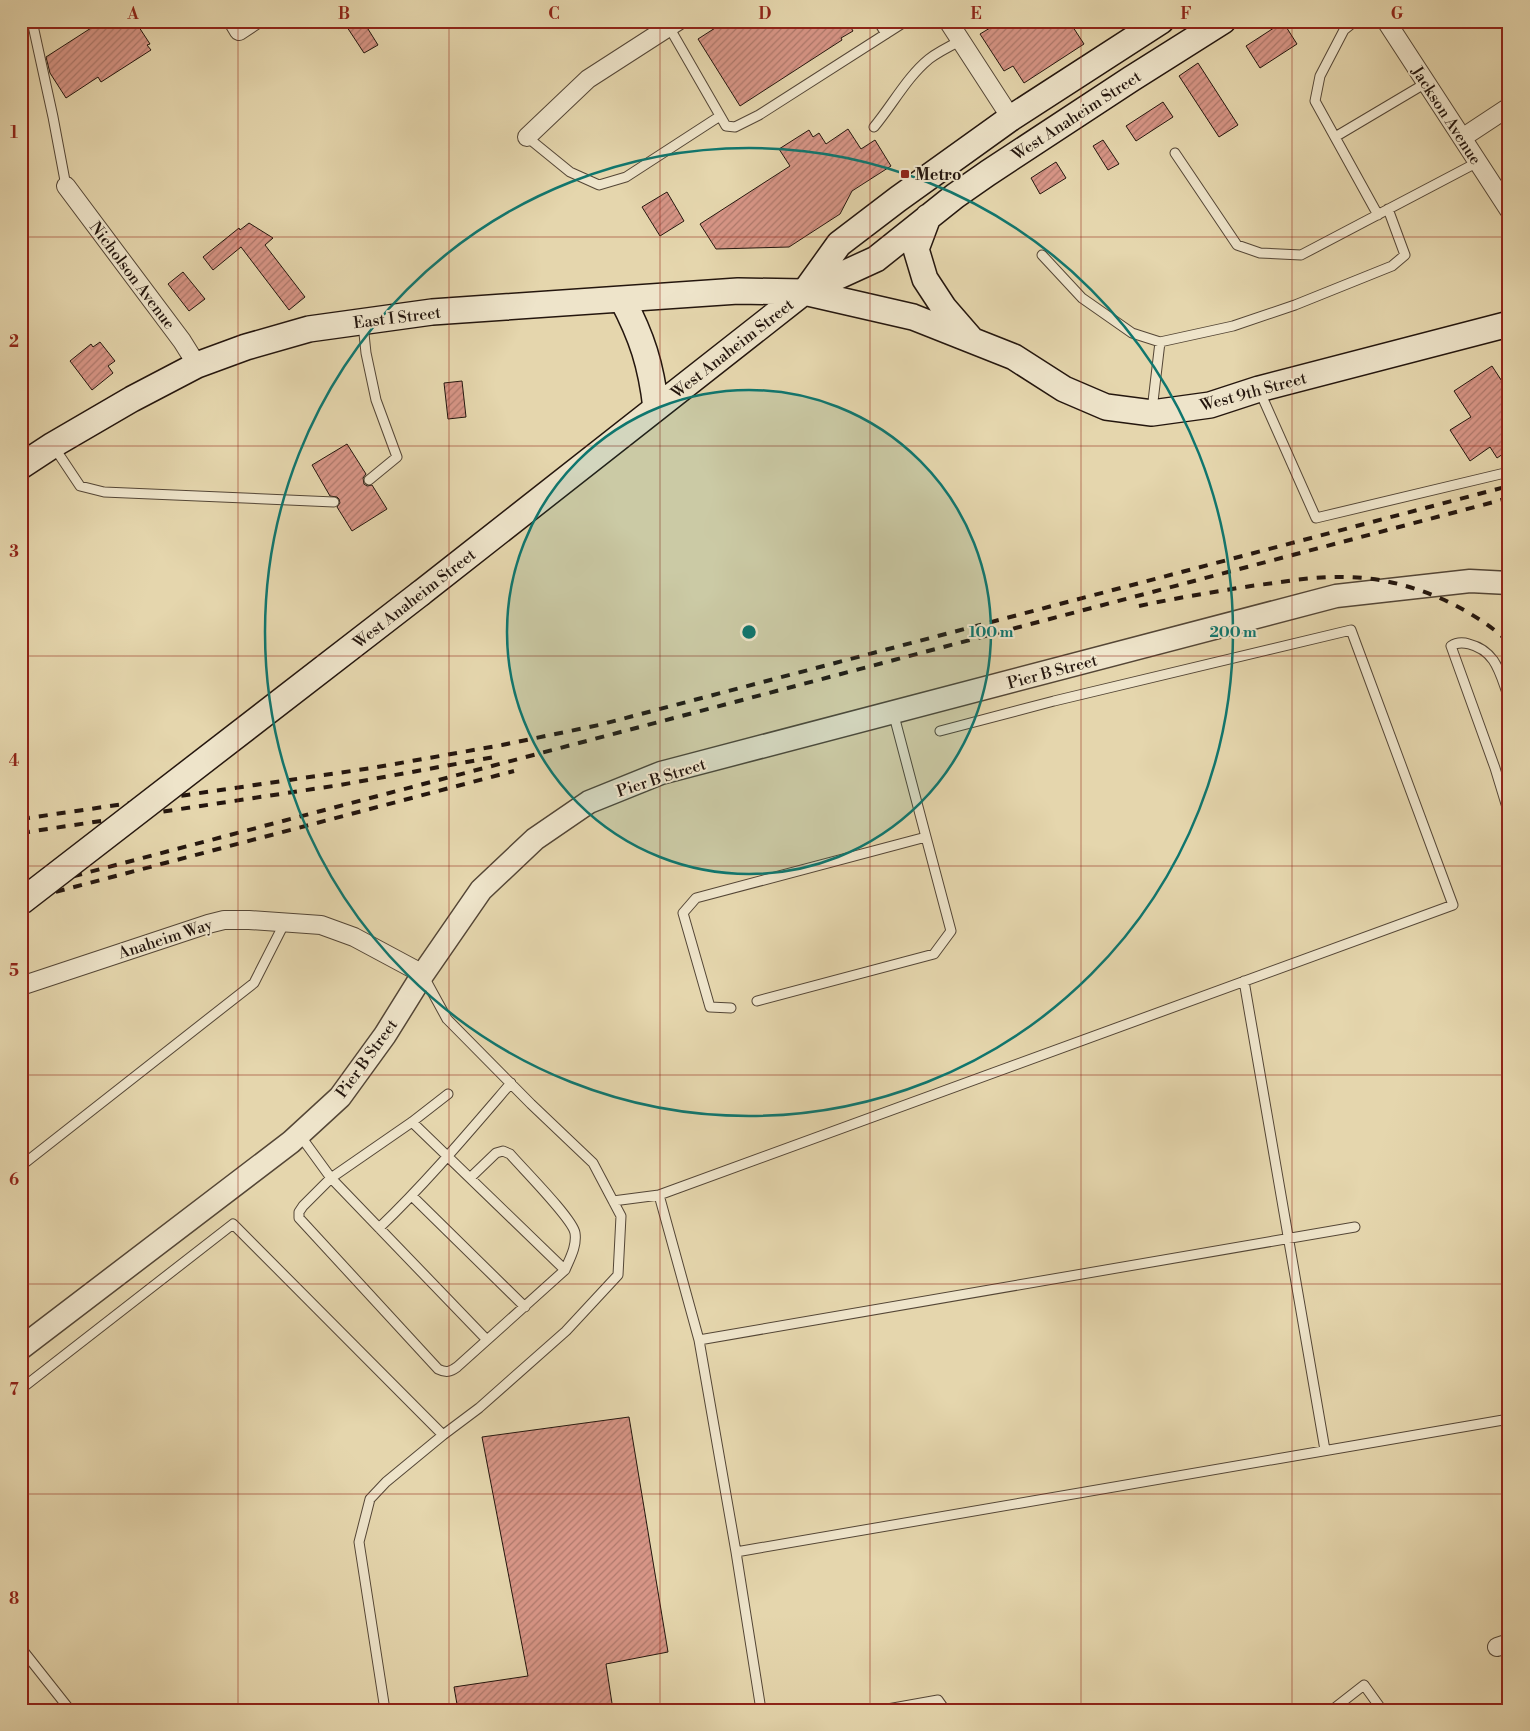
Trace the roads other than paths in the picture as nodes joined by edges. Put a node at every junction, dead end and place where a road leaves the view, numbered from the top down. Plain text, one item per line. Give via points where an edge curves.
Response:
1 (32, 21) edge
2 (878, 21) edge
3 (906, 21) edge
4 (1161, 21) edge
5 (1223, 21) edge
6 (1354, 21) edge
7 (1386, 21) edge
8 (673, 24) edge
9 (954, 27) edge
10 (886, 34) junction
11 (1426, 83) junction
12 (1509, 108) edge
13 (720, 116) junction
14 (1011, 118) junction
15 (874, 126) dead end
16 (527, 137) joint
17 (1335, 137) junction
18 (1462, 138) junction
19 (1175, 153) dead end
20 (1478, 162) junction
21 (1502, 185) edge
22 (66, 186) joint
23 (1388, 209) junction
24 (1509, 210) edge
25 (1378, 214) junction
26 (928, 217) junction
27 (1042, 255) dead end
28 (804, 292) junction
29 (622, 299) junction
30 (363, 320) junction
31 (1509, 324) edge
32 (971, 340) junction
33 (1160, 342) junction
34 (197, 365) junction
35 (1259, 389) junction
36 (656, 408) junction
37 (1152, 413) junction
38 (53, 445) junction
39 (21, 466) edge
40 (1509, 472) edge
41 (369, 480) dead end
42 (334, 502) dead end
43 (1470, 580) junction
44 (1509, 583) edge
45 (1509, 597) edge
46 (1509, 698) edge
47 (893, 712) junction
48 (940, 731) dead end
49 (1505, 787) edge
50 (1509, 814) edge
51 (926, 837) junction
52 (21, 902) edge
53 (285, 922) junction
54 (423, 974) junction
55 (1244, 981) junction
56 (21, 986) edge
57 (757, 1001) dead end
58 (731, 1008) dead end
59 (511, 1083) junction
60 (448, 1094) dead end
61 (412, 1122) junction
62 (299, 1134) junction
63 (447, 1158) junction
64 (21, 1166) edge
65 (331, 1178) junction
66 (470, 1178) junction
67 (659, 1195) junction
68 (412, 1196) junction
69 (613, 1201) junction
70 (379, 1228) junction
71 (1355, 1228) dead end
72 (1289, 1240) junction
73 (565, 1270) junction
74 (525, 1306) junction
75 (487, 1340) junction
76 (699, 1340) junction
77 (21, 1348) edge
78 (21, 1389) edge
79 (1509, 1418) edge
80 (443, 1435) junction
81 (1325, 1450) junction
82 (736, 1552) junction
83 (21, 1648) edge
84 (70, 1710) edge
85 (385, 1710) edge
86 (761, 1710) edge
87 (882, 1710) edge
88 (945, 1710) edge
89 (1332, 1710) edge
90 (1382, 1710) edge

1 - 22 lane
2 - 10 lane
3 - 10 lane
4 - 14 main road, West Anaheim Street
5 - 26 main road, West Anaheim Street via 988,173
6 - 17 lane via 1344,30 1320,76 1316,101
7 - 11 street, Jackson Avenue
8 - 13 lane
8 - 16 street via 588,79
9 - 14 street
9 - 15 lane via 930,59 906,82
10 - 13 lane via 735,127 726,126
11 - 17 lane
11 - 18 street, Jackson Avenue
12 - 18 street
13 - 16 lane via 626,177 599,185 570,172
14 - 28 main road, West Anaheim Street via 840,244
17 - 25 lane
18 - 20 street, Jackson Avenue
19 - 25 lane via 1237,246 1260,254 1301,255
20 - 21 street, Jackson Avenue
20 - 23 lane
21 - 24 street, Jackson Avenue
22 - 34 street, Nicholson Avenue
23 - 25 lane
23 - 33 lane via 1405,256 1392,266 1233,326
26 - 28 main road, West Anaheim Street via 876,258
26 - 32 main road via 916,249 925,279
27 - 33 lane via 1082,298 1132,333
28 - 29 main road, East I Street via 738,290
28 - 32 main road, West 9th Street via 913,317
28 - 36 main road, West Anaheim Street
29 - 30 main road, East I Street
29 - 36 main road via 638,329 648,359
30 - 34 main road, East I Street via 309,329
30 - 41 lane via 376,400 397,457
31 - 35 main road, West 9th Street
32 - 37 main road, West 9th Street via 1014,357 1064,389 1106,407
33 - 37 lane
34 - 38 main road, East I Street
35 - 37 main road, West 9th Street via 1210,405
35 - 40 lane via 1316,518
36 - 52 main road, West Anaheim Street, bridge
38 - 39 main road, East I Street
38 - 42 lane via 80,486 104,492
43 - 44 street, Pier B Street
43 - 45 street
43 - 47 street, Pier B Street via 1336,596
46 - 49 lane via 1496,662 1483,648 1456,642 1450,646
47 - 51 lane
47 - 54 street, Pier B Street via 661,773 590,802 535,839 481,890
48 - 55 lane via 1351,630 1453,905
49 - 50 lane
51 - 57 lane via 952,931 934,954
51 - 58 lane via 696,898 683,913 710,1007
53 - 54 street, Anaheim Way via 321,925 354,937
53 - 56 street, Anaheim Way via 224,920
53 - 64 lane via 254,984
54 - 59 lane via 447,1019
54 - 62 street, Pier B Street via 385,1036 340,1097
55 - 67 lane
55 - 72 lane
59 - 63 lane
59 - 69 lane via 594,1163
60 - 61 lane
61 - 63 lane
61 - 65 lane
62 - 65 lane
62 - 77 street, Pier B Street
63 - 66 lane
63 - 68 lane
65 - 70 lane
65 - 75 lane via 303,1206 299,1218 438,1369 450,1371
66 - 73 lane
66 - 73 lane via 496,1153 510,1154 567,1217 575,1232 574,1250
67 - 69 lane
67 - 76 lane
68 - 70 lane
68 - 74 lane
69 - 80 lane via 621,1216 618,1275 566,1331 480,1408
70 - 75 lane
71 - 72 lane
72 - 76 lane
72 - 81 lane
73 - 74 lane
74 - 75 lane
76 - 82 lane
78 - 80 lane via 233,1224
79 - 81 lane
80 - 85 lane via 370,1498 362,1524 360,1542
81 - 82 lane
82 - 86 lane
83 - 84 lane
87 - 88 lane via 938,1700
89 - 90 lane via 1364,1685

